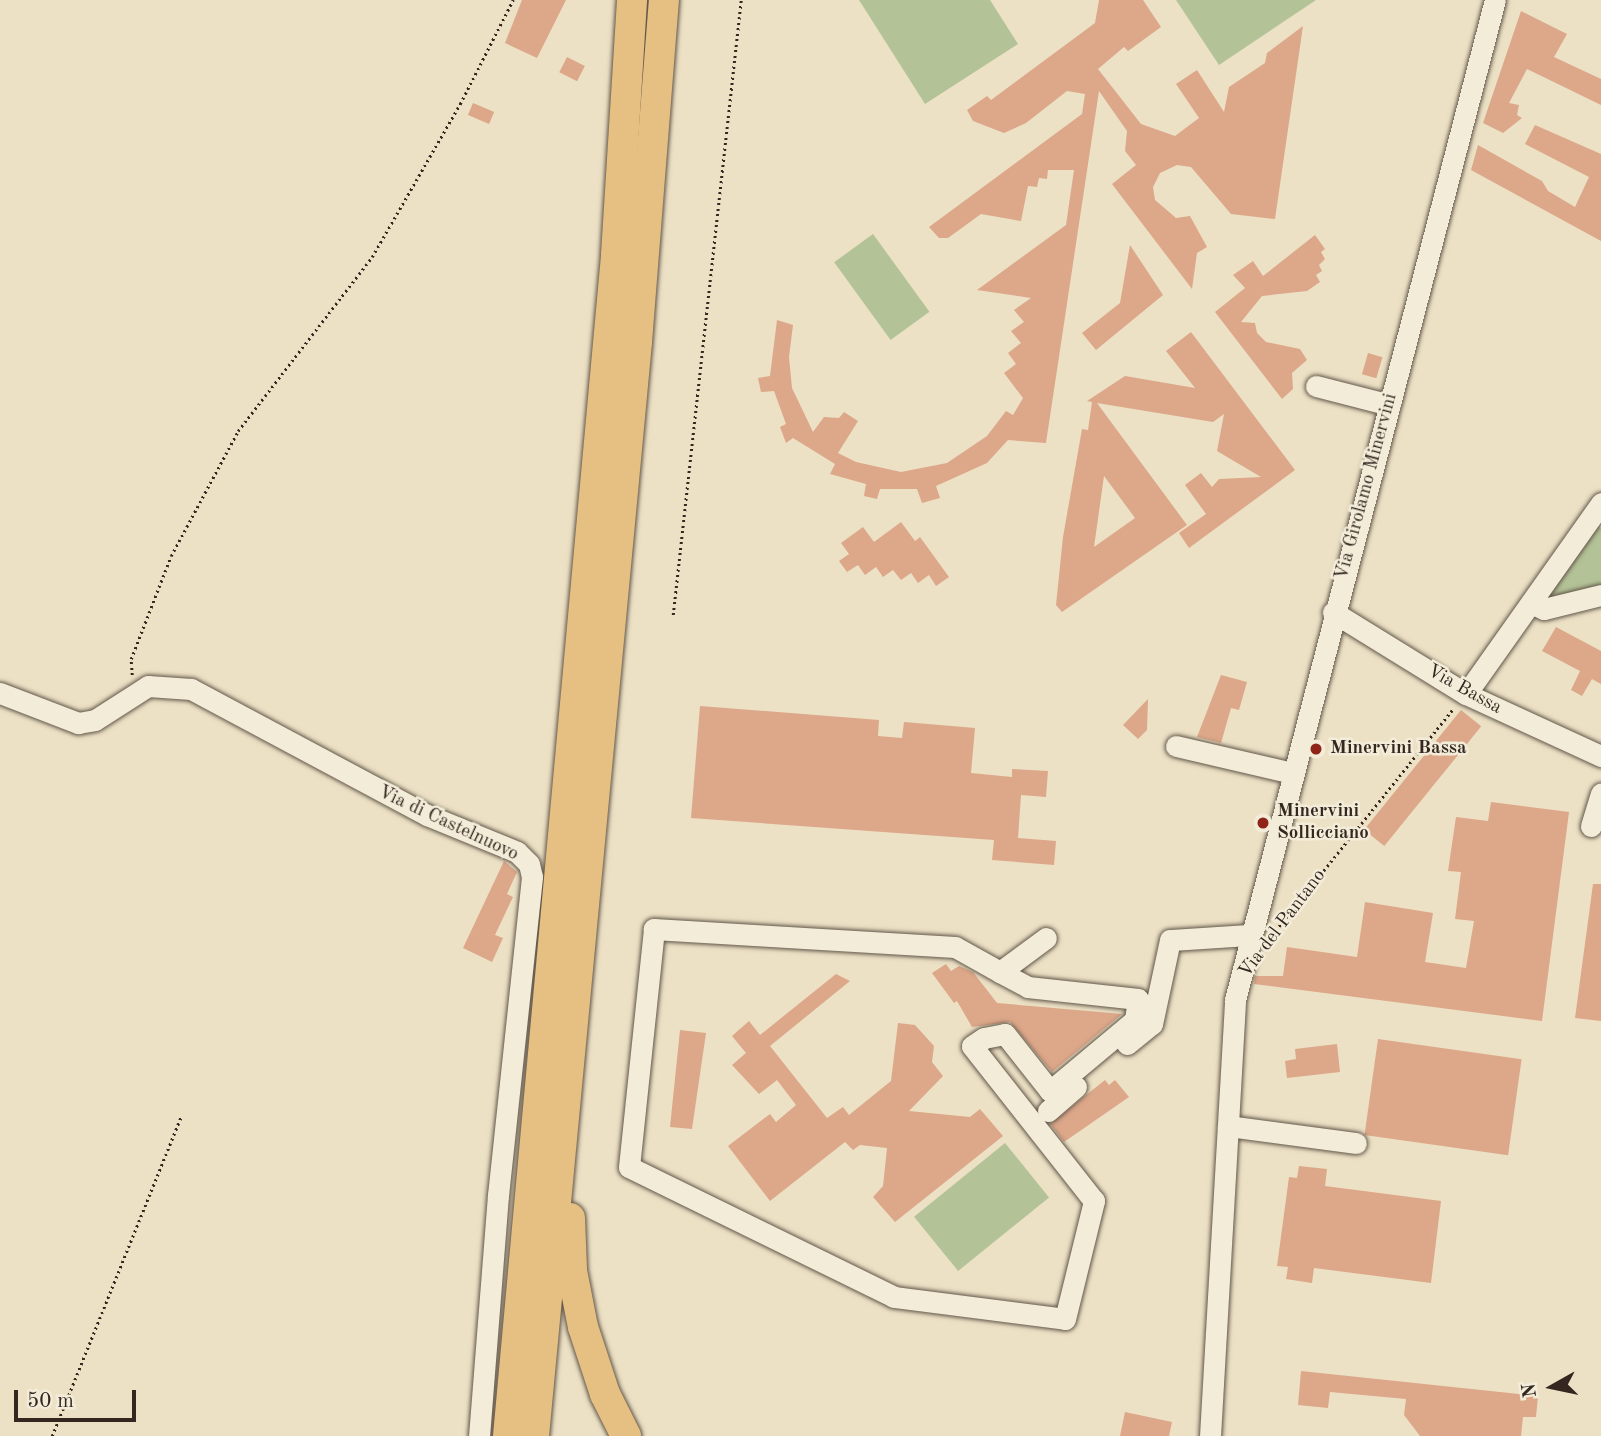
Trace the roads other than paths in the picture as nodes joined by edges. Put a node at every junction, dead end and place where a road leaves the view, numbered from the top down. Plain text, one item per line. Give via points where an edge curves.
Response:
1 (632, 0) edge
2 (663, 0) edge
3 (1495, 0) edge
4 (1316, 386) dead end
5 (1390, 405) junction
6 (1601, 503) edge
7 (1601, 595) edge
8 (1531, 603) junction
9 (1333, 612) junction
10 (0, 693) edge
11 (1466, 694) junction
12 (1176, 746) dead end
13 (1601, 756) edge
14 (1292, 773) junction
15 (1600, 801) edge
16 (1591, 825) dead end
17 (1046, 938) dead end
18 (1259, 938) junction
19 (1000, 972) junction
20 (1241, 973) joint
21 (568, 1070) junction
22 (1048, 1111) dead end
23 (1228, 1126) junction
24 (1356, 1143) dead end
25 (479, 1436) edge
26 (508, 1436) edge
27 (534, 1436) edge
28 (626, 1436) edge
29 (1210, 1436) edge

1 - 26 highway via 616,255
2 - 21 highway via 637,342
3 - 5 street, Via Girolamo Minervini
4 - 5 street
5 - 9 street, Via Girolamo Minervini
6 - 8 street
7 - 8 street via 1545,609
8 - 11 street
9 - 11 street, Via Bassa
9 - 14 street, Via Girolamo Minervini
10 - 25 street, Via di Castelnuovo via 78,723 95,720 133,693 168,684 191,689 395,799 517,852 529,864 532,877 498,1195
11 - 13 street, Via Bassa
12 - 14 street
14 - 18 street, Via Girolamo Minervini
15 - 16 street
17 - 19 street
18 - 20 street, Via Girolamo Minervini
18 - 22 street via 1170,940 1152,1024
19 - 19 street via 1028,987 1138,999 1135,1020 1050,1091 1006,1034 984,1038 972,1046 1094,1201 1065,1319 894,1297 629,1167 654,929 955,947
20 - 23 street, Via del Pantano via 1235,1000
21 - 27 highway
21 - 28 highway via 572,1272 583,1327 605,1394
23 - 24 street
23 - 29 street, Via del Pantano

